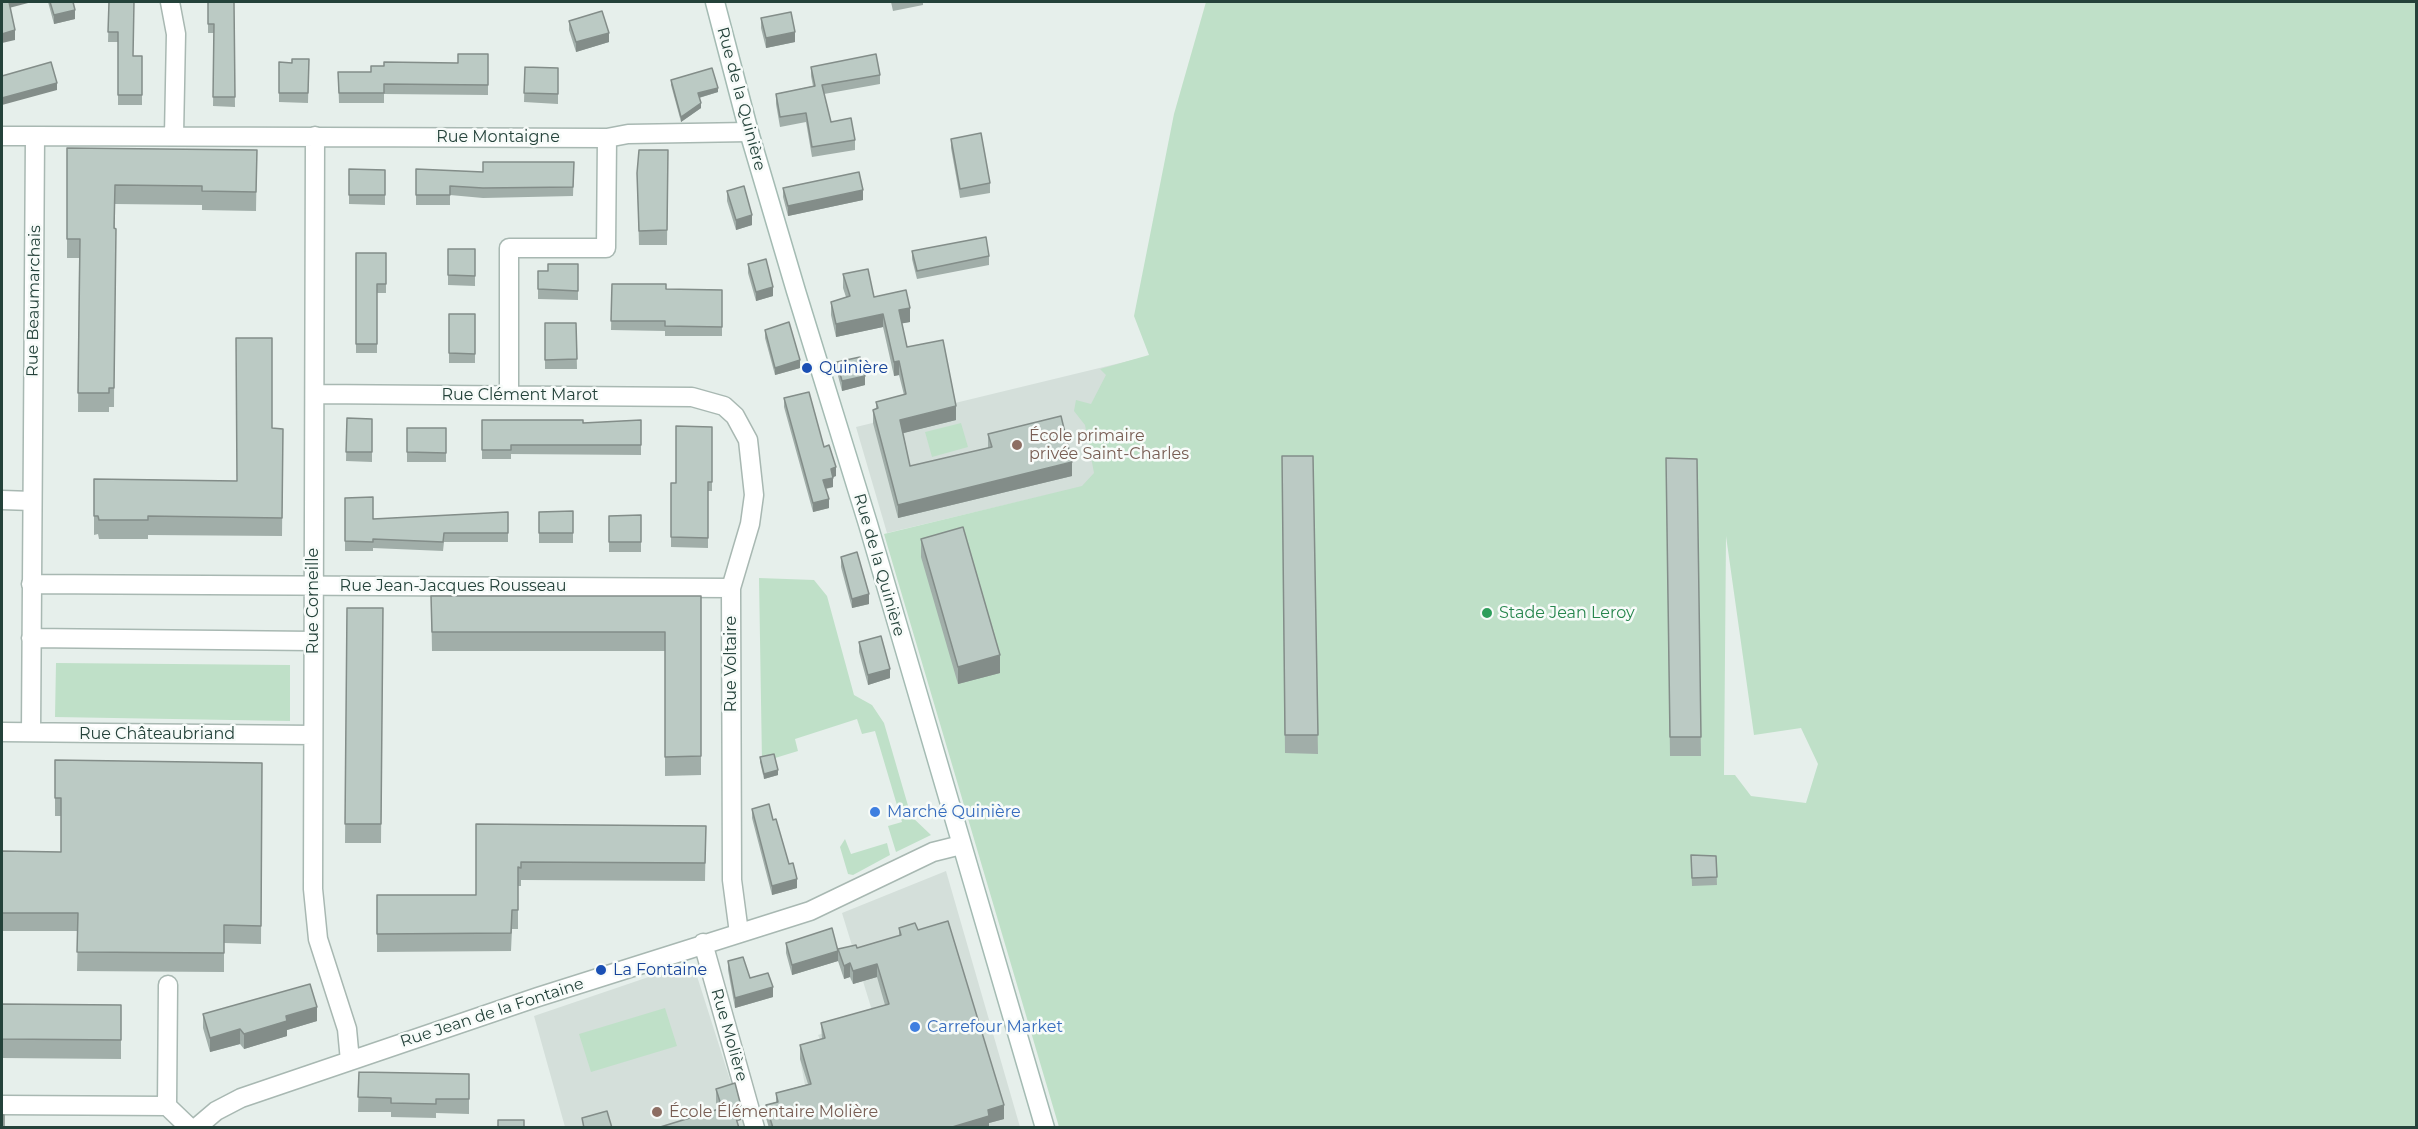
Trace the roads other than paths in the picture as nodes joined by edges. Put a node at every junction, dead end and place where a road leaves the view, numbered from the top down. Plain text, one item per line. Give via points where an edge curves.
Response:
1 (170, 2) edge
2 (715, 2) edge
3 (749, 132) junction
4 (174, 135) junction
5 (2, 136) edge
6 (35, 136) junction
7 (315, 136) junction
8 (606, 138) junction
9 (315, 394) junction
10 (509, 395) junction
11 (724, 406) joint
12 (2, 500) edge
13 (32, 501) junction
14 (32, 584) junction
15 (313, 586) junction
16 (731, 588) junction
17 (31, 638) junction
18 (313, 641) junction
19 (2, 732) edge
20 (31, 732) junction
21 (313, 735) junction
22 (961, 845) junction
23 (739, 933) junction
24 (703, 944) junction
25 (168, 985) dead end
26 (350, 1060) junction
27 (2, 1105) edge
28 (167, 1106) junction
29 (190, 1128) edge
30 (196, 1128) edge
31 (755, 1128) edge
32 (1045, 1128) edge

1 - 4 street via 176,34
2 - 3 street, Rue de la Quinière
3 - 8 street, Rue Montaigne via 628,134
3 - 22 street, Rue de la Quinière
4 - 6 street, Rue Montaigne
4 - 7 street, Rue Montaigne
5 - 6 street
6 - 13 street, Rue Beaumarchais
7 - 8 street, Rue Montaigne
7 - 9 street, Rue Corneille
8 - 10 street via 606,248 509,248
9 - 10 street, Rue Clément Marot
9 - 15 street, Rue Corneille
10 - 11 street, Rue Clément Marot via 692,397
11 - 16 street, Rue Voltaire via 745,433 754,482 750,524
12 - 13 street
13 - 14 street, Rue Beaumarchais
14 - 15 street, Rue Jean-Jacques Rousseau
14 - 17 street, Rue Beaumarchais
15 - 16 street, Rue Jean-Jacques Rousseau
15 - 18 street, Rue Corneille
16 - 23 street, Rue Voltaire via 732,880
17 - 18 street
17 - 20 street, Rue Beaumarchais
18 - 21 street, Rue Corneille
19 - 20 street, Rue Châteaubriand
20 - 21 street, Rue Châteaubriand
21 - 26 street, Rue Corneille via 315,916 318,939 347,1029
22 - 23 street, Rue Jean de la Fontaine via 933,852 810,911
22 - 32 street, Rue de la Quinière
23 - 24 street, Rue Jean de la Fontaine
24 - 26 street, Rue Jean de la Fontaine
24 - 31 street, Rue Molière
25 - 28 street
26 - 30 street, Rue Jean de la Fontaine via 241,1098 216,1111
27 - 28 street
28 - 29 street

